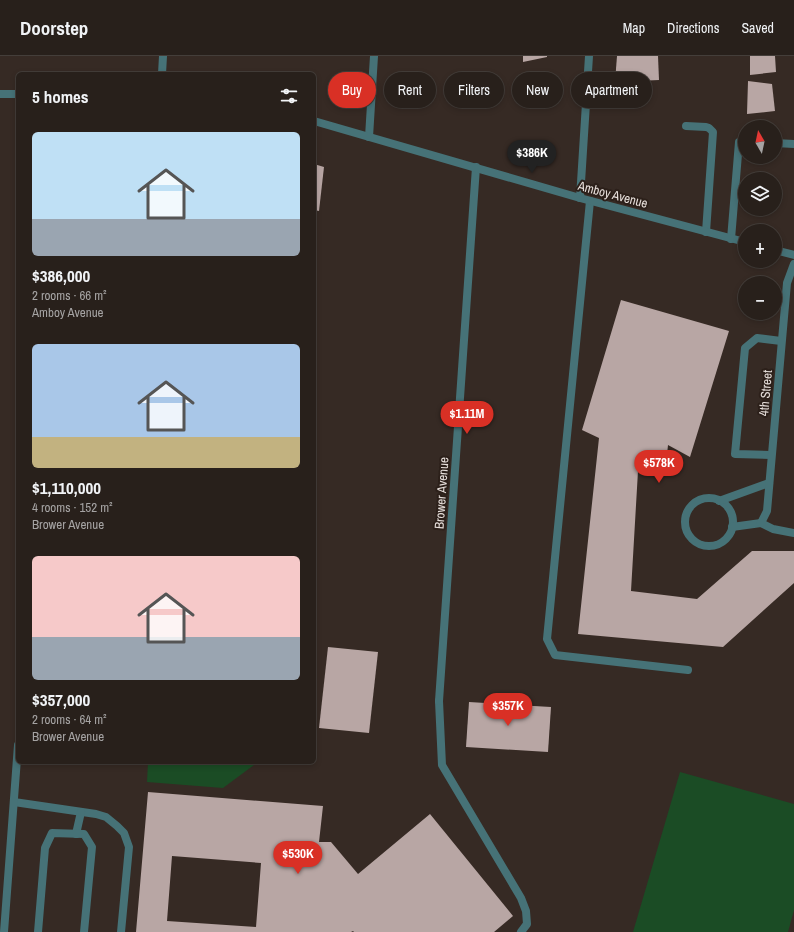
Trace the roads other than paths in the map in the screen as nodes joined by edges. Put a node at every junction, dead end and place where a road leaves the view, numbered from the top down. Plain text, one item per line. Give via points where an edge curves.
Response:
1 (163, 56) edge
2 (374, 56) edge
3 (589, 56) edge
4 (162, 72) edge
5 (0, 94) edge
6 (16, 94) edge
7 (316, 122) edge
8 (686, 126) dead end
9 (369, 137) junction
10 (782, 143) edge
11 (794, 144) edge
12 (738, 154) edge
13 (476, 168) junction
14 (580, 198) junction
15 (590, 201) junction
16 (706, 232) junction
17 (731, 238) junction
18 (738, 240) edge
19 (782, 252) edge
20 (794, 255) edge
21 (794, 264) edge
22 (781, 341) junction
23 (771, 455) junction
24 (769, 483) junction
25 (720, 501) junction
26 (761, 523) junction
27 (732, 527) junction
28 (794, 533) edge
29 (688, 670) dead end
30 (17, 764) edge
31 (14, 802) junction
32 (81, 812) junction
33 (76, 834) junction
34 (3, 929) edge
35 (38, 932) edge
36 (84, 932) edge
37 (121, 932) edge
38 (521, 932) edge

1 - 4 street
2 - 9 street
3 - 14 street
5 - 6 street
7 - 9 street, Amboy Avenue
8 - 16 street via 706,127 712,132
9 - 13 street, Amboy Avenue
10 - 11 street
12 - 17 street
13 - 14 street, Amboy Avenue
13 - 38 street, Brower Avenue via 439,701 442,765 521,898 527,924
14 - 15 street, Amboy Avenue
15 - 16 street, Amboy Avenue
15 - 29 street via 548,639 555,655
16 - 17 street, Amboy Avenue
17 - 18 street, Amboy Avenue
19 - 20 street
21 - 22 street, 4th Street via 786,284
22 - 23 street, 4th Street
22 - 23 street via 757,338 745,348 735,454
23 - 24 street, 4th Street
24 - 25 street
24 - 26 street, 4th Street via 767,511
25 - 27 street via 730,512
25 - 27 street via 712,498 696,502 686,514 685,529 694,542 710,546 724,541
26 - 27 street
26 - 28 street via 773,529
30 - 31 street
31 - 32 street
31 - 34 street
32 - 33 street
32 - 37 street via 106,817 124,833 129,847
33 - 35 street via 52,833 45,848
33 - 36 street via 84,834 92,847

